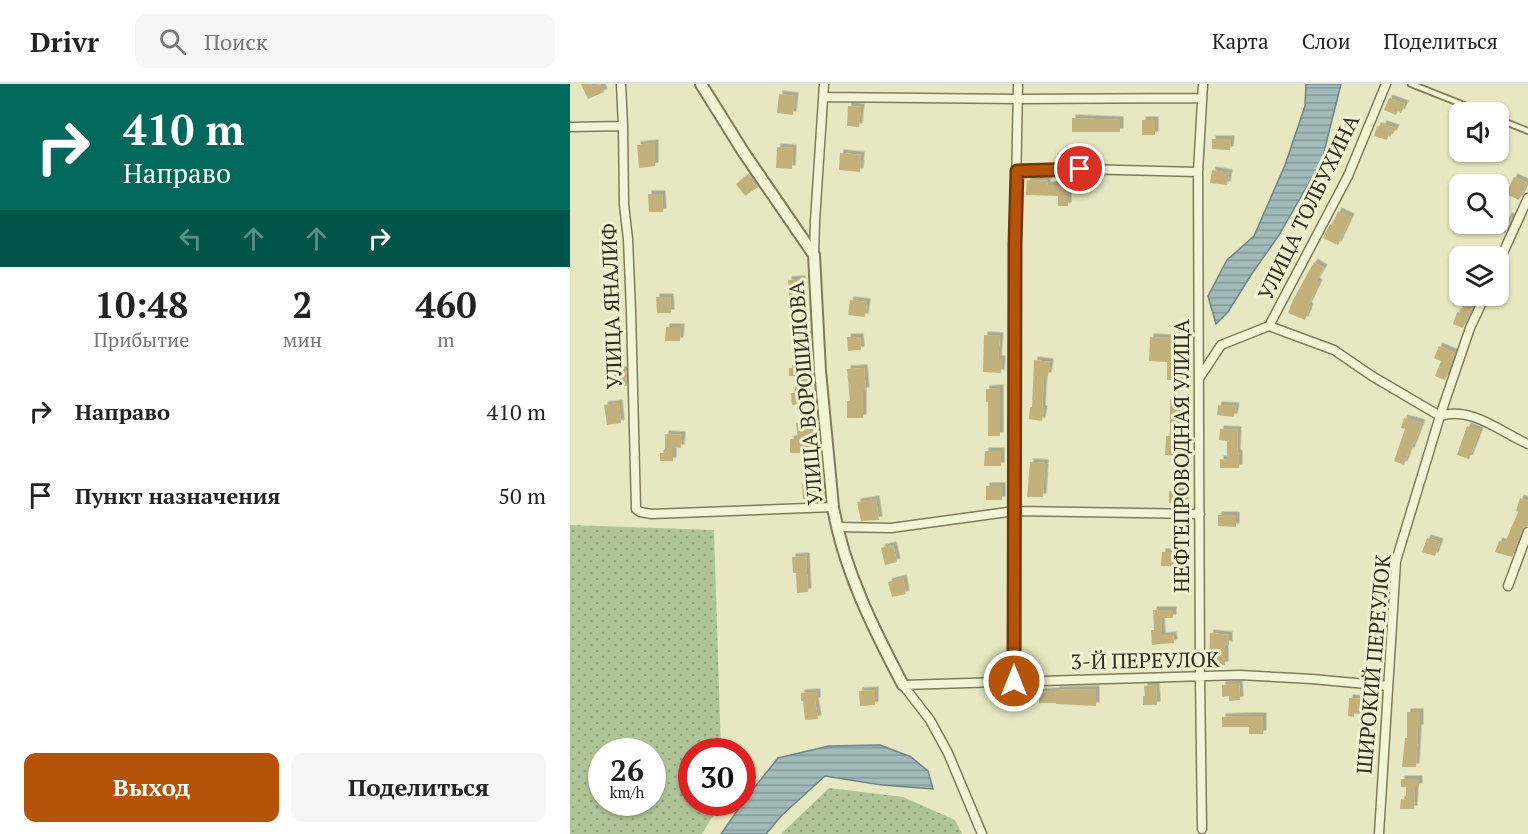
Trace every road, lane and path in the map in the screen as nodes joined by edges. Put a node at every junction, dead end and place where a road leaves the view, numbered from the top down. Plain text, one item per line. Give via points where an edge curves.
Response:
1 (621, 84) edge
2 (701, 84) edge
3 (824, 84) edge
4 (1018, 84) edge
5 (1203, 84) edge
6 (1386, 84) edge
7 (1411, 84) edge
8 (824, 97) junction
9 (1202, 98) junction
10 (1018, 99) junction
11 (1457, 102) edge
12 (1509, 123) edge
13 (624, 126) junction
14 (570, 127) edge
15 (1528, 131) edge
16 (1017, 171) junction
17 (1198, 172) junction
18 (1528, 198) edge
19 (1526, 208) edge
20 (1507, 246) edge
21 (814, 255) junction
22 (1480, 306) edge
23 (1269, 327) junction
24 (1199, 378) junction
25 (1440, 416) junction
26 (1528, 444) edge
27 (833, 507) junction
28 (1015, 511) junction
29 (1200, 514) junction
30 (837, 527) junction
31 (1528, 532) edge
32 (1508, 586) dead end
33 (1200, 677) junction
34 (1014, 681) junction
35 (903, 684) junction
36 (1388, 686) junction
37 (1203, 829) dead end
38 (982, 834) edge
39 (1379, 834) edge

1 - 13 street, УЛИЦА ЯНАЛИФ
2 - 21 street
3 - 8 street, УЛИЦА ВОРОШИЛОВА
4 - 10 street
5 - 9 street, НЕФТЕПРОВОДНАЯ УЛИЦА
6 - 23 street, УЛИЦА ТОЛБУХИНА via 1348,176
7 - 11 lane
8 - 10 street
8 - 21 street, УЛИЦА ВОРОШИЛОВА
9 - 10 street
9 - 17 street, НЕФТЕПРОВОДНАЯ УЛИЦА
10 - 16 street
12 - 15 lane
13 - 14 street
13 - 27 street, УЛИЦА ЯНАЛИФ via 636,509 652,514
16 - 17 street
16 - 28 street
17 - 24 street, НЕФТЕПРОВОДНАЯ УЛИЦА
18 - 19 street
19 - 20 street
21 - 27 street, УЛИЦА ВОРОШИЛОВА
22 - 25 street, ШИРОКИЙ ПЕРЕУЛОК
23 - 24 street, УЛИЦА ТОЛБУХИНА via 1221,345
23 - 25 street via 1334,350
24 - 29 street, НЕФТЕПРОВОДНАЯ УЛИЦА
25 - 26 street via 1470,415
25 - 36 street, ШИРОКИЙ ПЕРЕУЛОК via 1396,561
27 - 30 street, УЛИЦА ВОРОШИЛОВА
28 - 29 street
28 - 30 street via 891,528
28 - 34 street
29 - 33 street, НЕФТЕПРОВОДНАЯ УЛИЦА
30 - 35 street, УЛИЦА ВОРОШИЛОВА via 856,590
31 - 32 street
33 - 34 street, 3-Й ПЕРЕУЛОК
33 - 36 street, 3-Й ПЕРЕУЛОК via 1240,675
33 - 37 street, НЕФТЕПРОВОДНАЯ УЛИЦА
34 - 35 street, 3-Й ПЕРЕУЛОК
35 - 38 street via 948,753
36 - 39 street, ШИРОКИЙ ПЕРЕУЛОК

